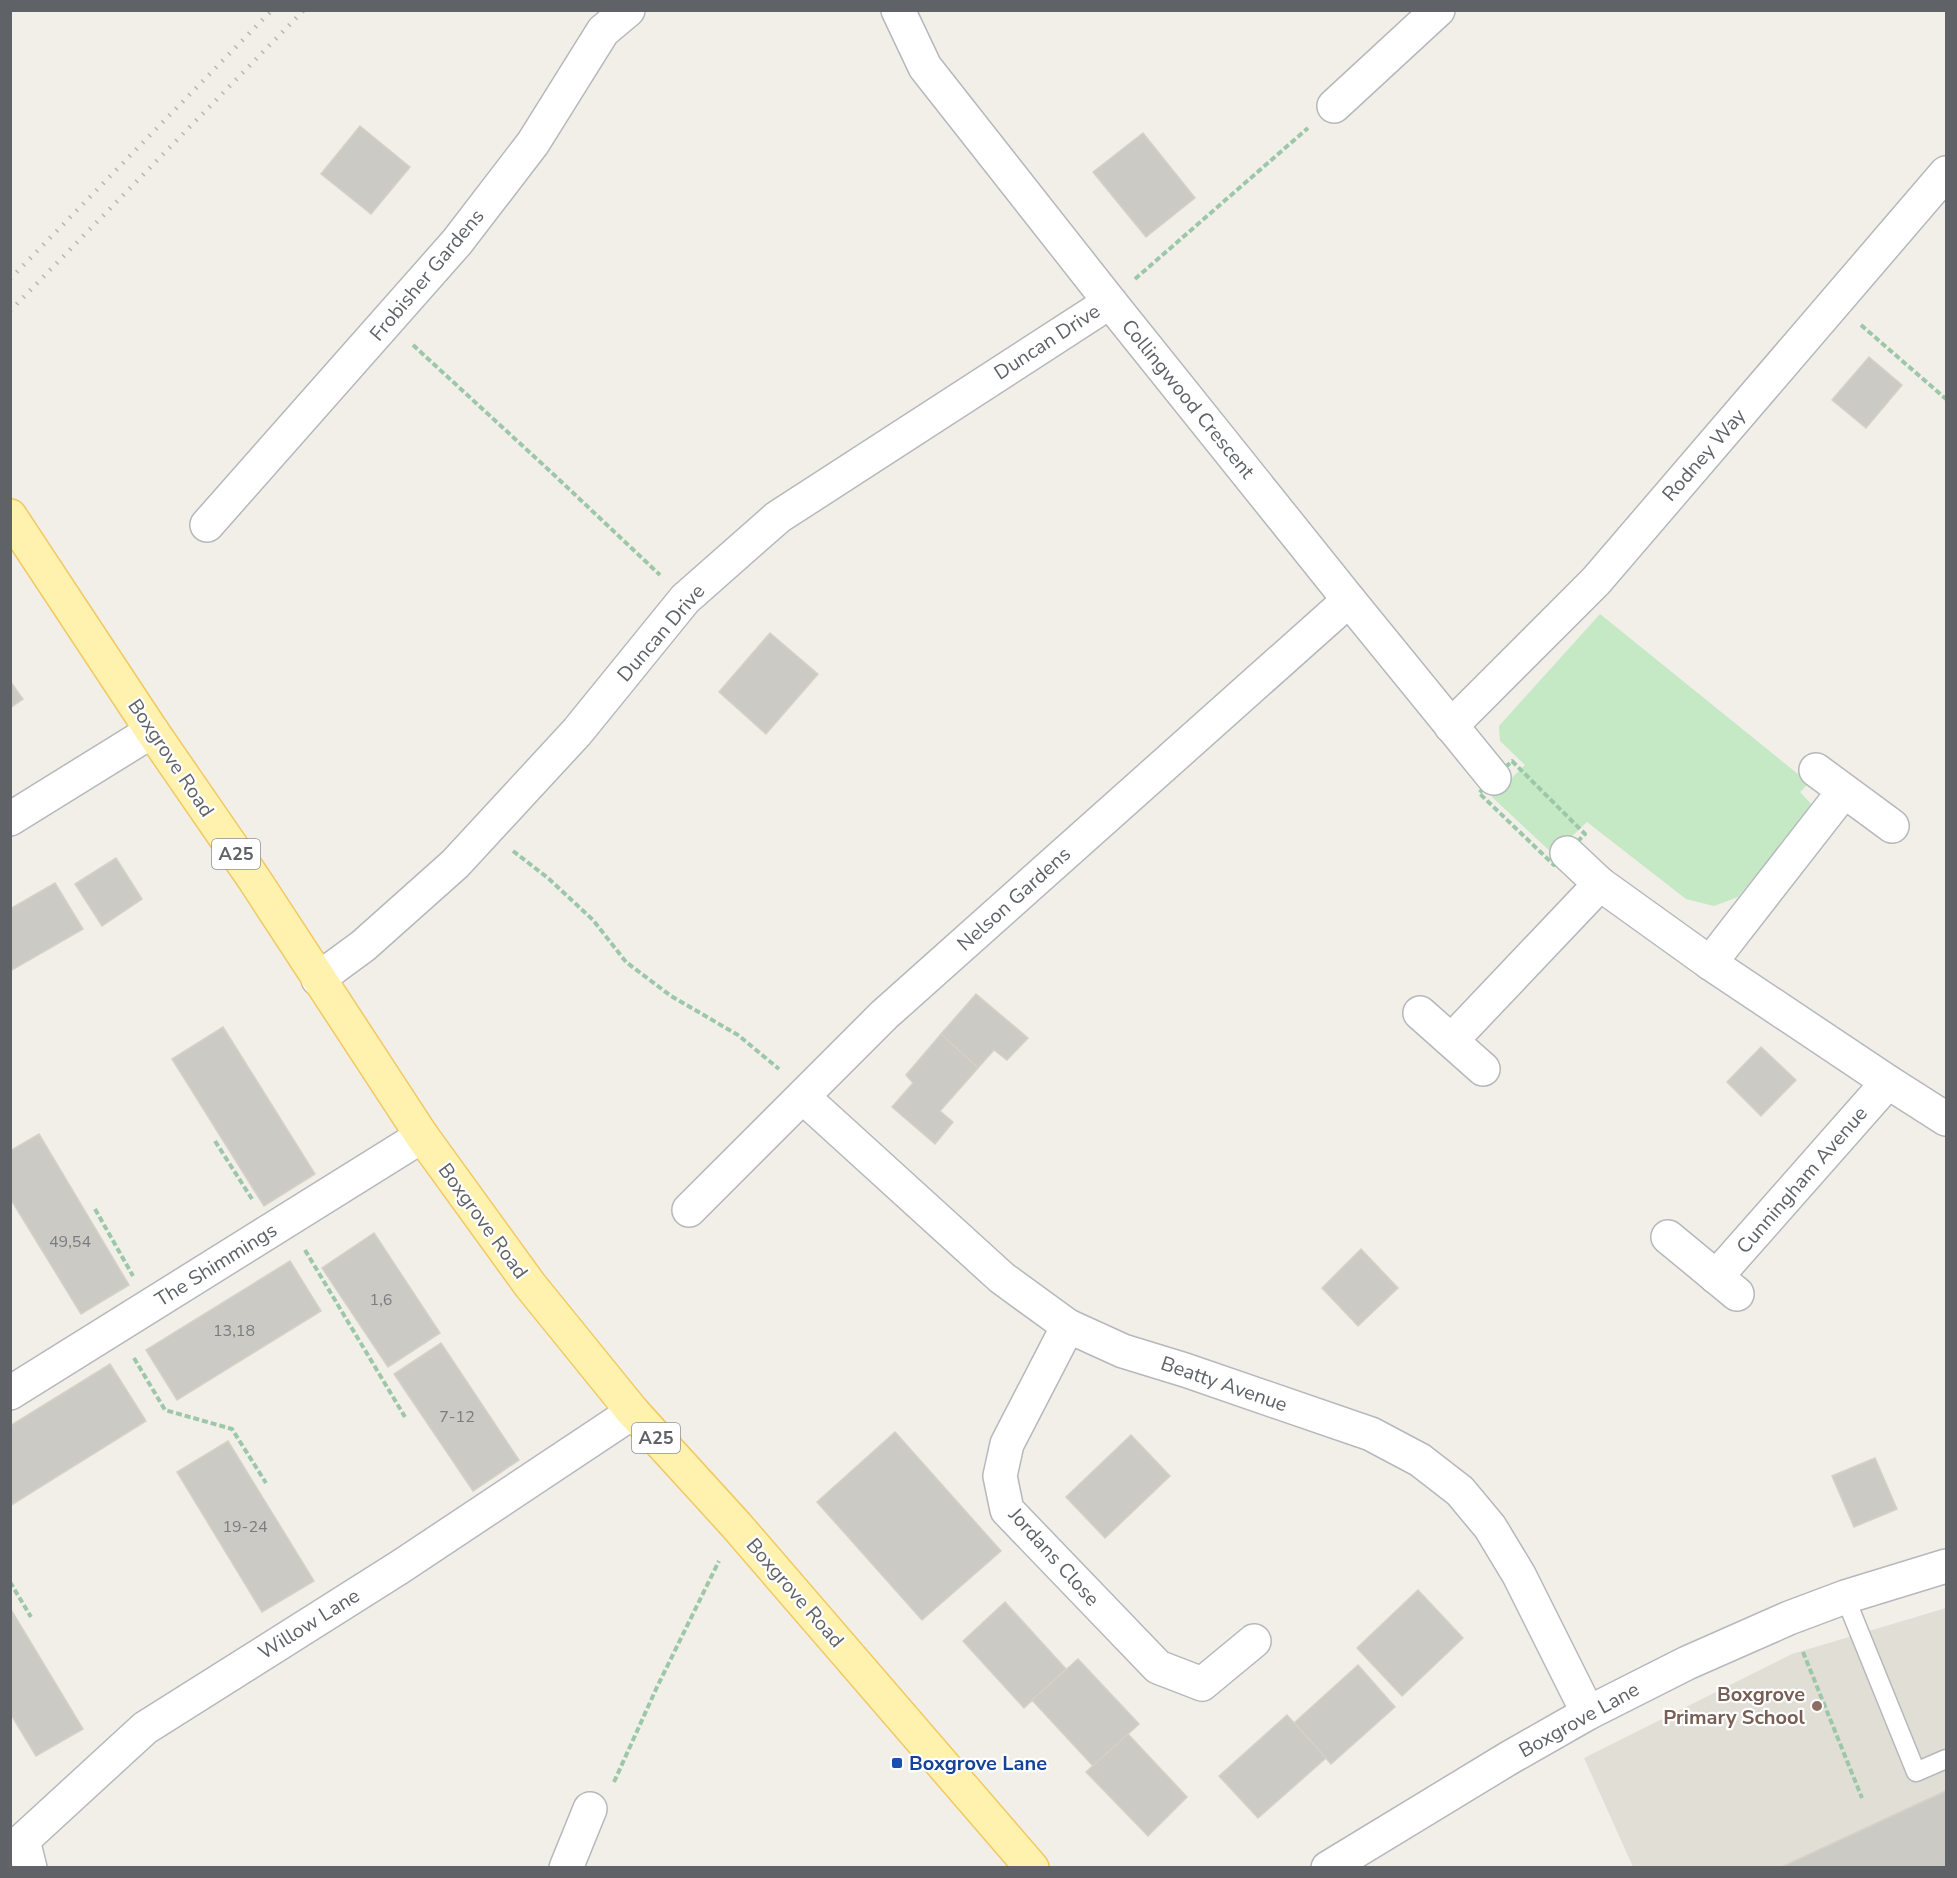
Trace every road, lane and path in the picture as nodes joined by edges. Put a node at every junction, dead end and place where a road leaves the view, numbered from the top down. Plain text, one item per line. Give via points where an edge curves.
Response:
1 (628, 10) edge
2 (898, 10) edge
3 (1438, 10) edge
4 (1334, 106) joint
5 (1947, 173) edge
6 (1110, 302) junction
7 (1835, 303) junction
8 (388, 322) junction
9 (1947, 399) edge
10 (10, 516) edge
11 (207, 525) dead end
12 (685, 599) junction
13 (1349, 600) junction
14 (1451, 726) junction
15 (152, 731) junction
16 (1816, 770) dead end
17 (1494, 778) junction
18 (1844, 791) junction
19 (10, 819) edge
20 (1892, 826) dead end
21 (488, 830) junction
22 (1567, 853) junction
23 (1600, 884) junction
24 (1710, 963) junction
25 (318, 979) junction
26 (1419, 1013) dead end
27 (1452, 1040) junction
28 (1482, 1069) dead end
29 (1888, 1082) junction
30 (803, 1097) junction
31 (1947, 1119) edge
32 (422, 1136) junction
33 (215, 1142) dead end
34 (95, 1209) dead end
35 (689, 1210) dead end
36 (279, 1225) junction
37 (1668, 1237) dead end
38 (150, 1306) junction
39 (1068, 1326) junction
40 (116, 1327) junction
41 (10, 1393) edge
42 (633, 1412) junction
43 (405, 1417) dead end
44 (266, 1483) dead end
45 (736, 1525) junction
46 (1947, 1566) edge
47 (10, 1582) edge
48 (1845, 1597) junction
49 (31, 1617) dead end
50 (1789, 1618) junction
51 (1254, 1641) dead end
52 (1588, 1713) junction
53 (1947, 1759) edge
54 (1862, 1798) dead end
55 (590, 1809) joint
56 (30, 1868) edge
57 (566, 1868) edge
58 (1032, 1868) edge
59 (1328, 1868) edge

1 - 8 street, Frobisher Gardens via 603,32 533,143 457,242
2 - 6 street, Collingwood Crescent via 925,67
3 - 4 street
4 - 6 path
5 - 7 street, Rodney Way
6 - 12 street, Duncan Drive via 778,517
6 - 13 street, Collingwood Crescent
7 - 9 path
7 - 14 street, Rodney Way via 1596,581
8 - 11 street, Frobisher Gardens
8 - 12 path
10 - 15 main road, Boxgrove Road / A25
12 - 21 street, Duncan Drive via 578,732
13 - 14 street, Collingwood Crescent
13 - 30 street, Nelson Gardens via 884,1015
14 - 17 street, Collingwood Crescent
15 - 19 street
15 - 25 main road, Boxgrove Road / A25
16 - 18 street
17 - 22 path via 1479,793 1554,865
17 - 22 path via 1512,761 1585,834
18 - 20 street
18 - 24 street
21 - 25 street, Duncan Drive via 380,932
21 - 30 path via 592,920 626,962 671,996 738,1035 780,1070
22 - 23 street
23 - 24 street
23 - 27 street
24 - 29 street
25 - 32 main road, Boxgrove Road / A25
26 - 27 street
27 - 28 street
29 - 31 street
29 - 37 street, Cunningham Avenue via 1726,1285
30 - 35 street, Nelson Gardens
30 - 39 street, Beatty Avenue via 1002,1278
32 - 36 street, The Shimmings
32 - 42 main road, Boxgrove Road / A25 via 530,1285
33 - 36 path
34 - 38 path
36 - 38 street, The Shimmings
36 - 43 path
38 - 40 street, The Shimmings
39 - 51 street, Jordans Close via 1007,1444 1000,1476 1007,1510 1158,1667 1202,1684
39 - 52 street, Beatty Avenue via 1123,1351 1371,1434 1420,1460 1460,1491 1490,1527 1519,1575
40 - 41 street, The Shimmings
40 - 44 path via 165,1410 232,1429
42 - 45 main road, Boxgrove Road / A25
42 - 56 street, Willow Lane via 400,1567 145,1728 23,1840
45 - 55 path via 604,1803
45 - 58 main road, Boxgrove Road / A25
46 - 48 street, Boxgrove Lane
47 - 49 path
48 - 50 street, Boxgrove Lane
48 - 53 lane via 1916,1772
50 - 52 street, Boxgrove Lane
50 - 54 path
52 - 59 street, Boxgrove Lane
55 - 57 street

